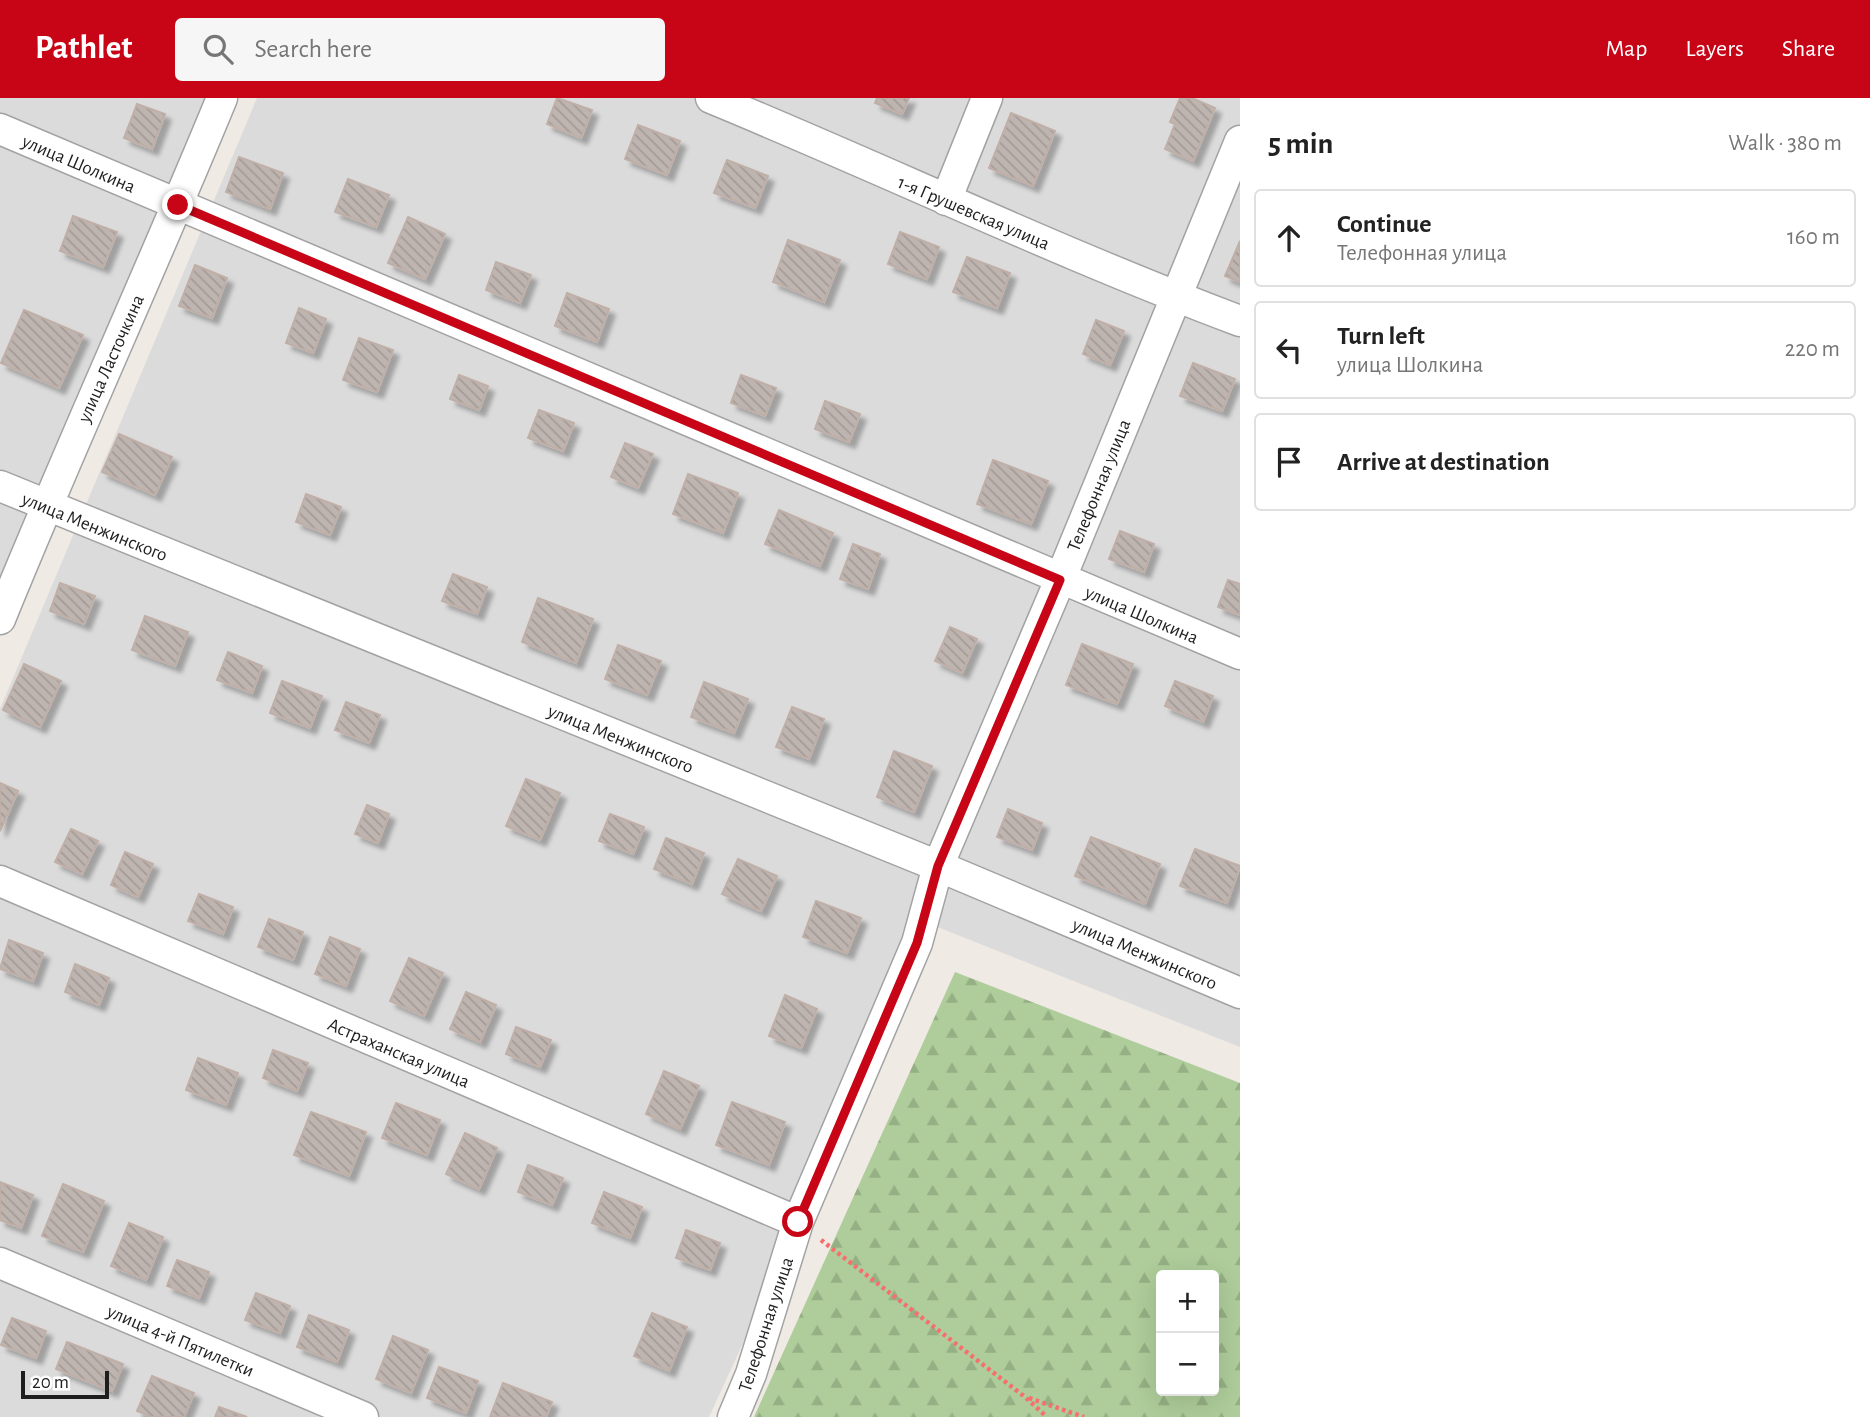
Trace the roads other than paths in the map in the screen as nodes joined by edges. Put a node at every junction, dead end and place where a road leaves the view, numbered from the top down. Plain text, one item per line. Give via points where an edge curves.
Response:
1 (222, 98) edge
2 (988, 98) edge
3 (726, 101) edge
4 (0, 130) edge
5 (1240, 141) edge
6 (946, 200) junction
7 (178, 205) junction
8 (1175, 296) junction
9 (1240, 321) edge
10 (0, 486) edge
11 (46, 506) junction
12 (1060, 580) junction
13 (0, 619) edge
14 (1240, 654) edge
15 (938, 866) junction
16 (0, 881) edge
17 (1240, 993) edge
18 (798, 1222) junction
19 (0, 1263) edge
20 (363, 1417) edge
21 (733, 1417) edge

1 - 7 street, улица Ласточкина
2 - 6 street
3 - 6 street, 1-я Грушевская улица
4 - 7 street, улица Шолкина
5 - 8 street, Телефонная улица
6 - 8 street, 1-я Грушевская улица
7 - 11 street, улица Ласточкина
7 - 12 street, улица Шолкина
8 - 9 street, 1-я Грушевская улица
8 - 12 street, Телефонная улица
10 - 11 street, улица Менжинского
11 - 13 street, улица Ласточкина
11 - 15 street, улица Менжинского
12 - 14 street, улица Шолкина
12 - 15 street, Телефонная улица
15 - 17 street, улица Менжинского
15 - 18 street, Телефонная улица via 917,943
16 - 18 street, Астраханская улица
18 - 21 street, Телефонная улица
19 - 20 street, улица 4-й Пятилетки

